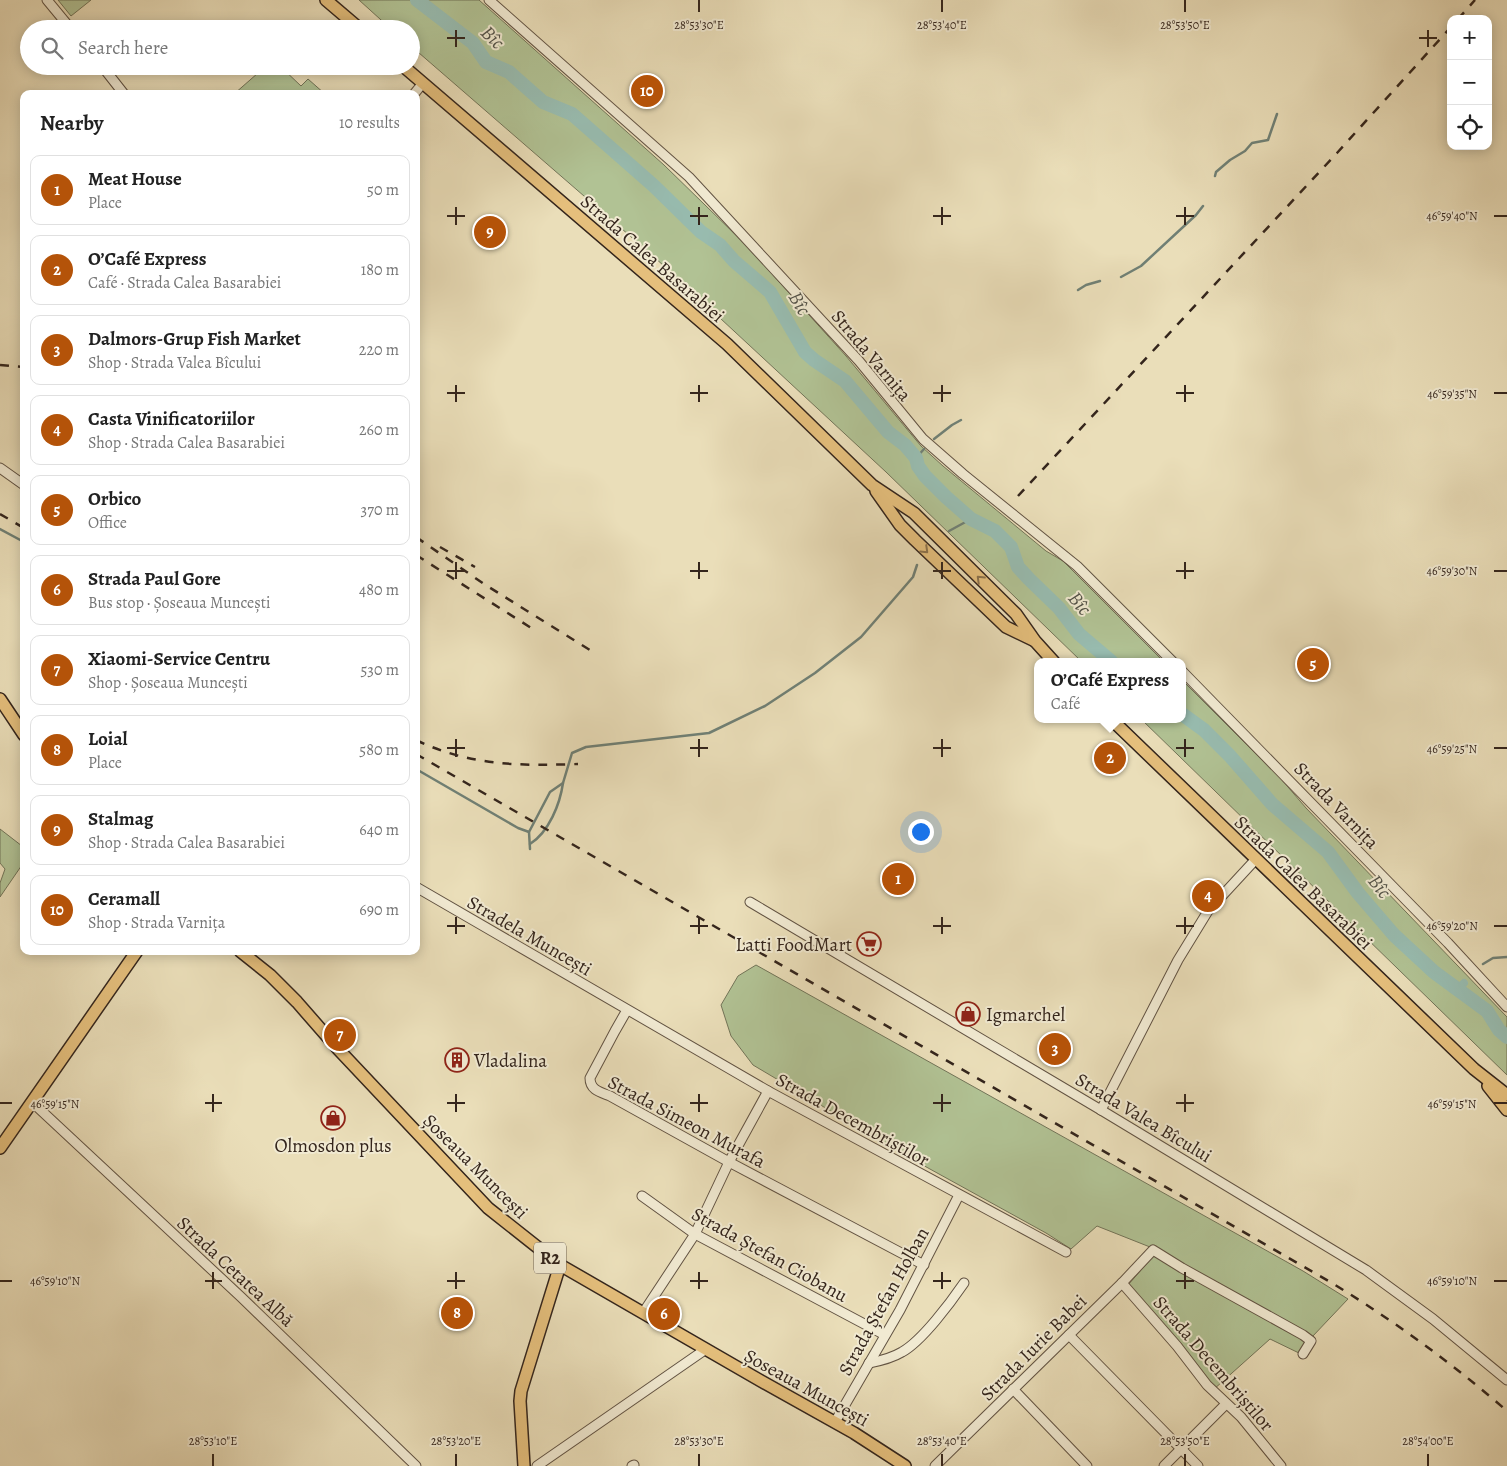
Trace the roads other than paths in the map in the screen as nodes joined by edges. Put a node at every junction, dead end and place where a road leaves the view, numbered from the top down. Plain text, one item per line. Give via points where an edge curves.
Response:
1 (47, 0) edge
2 (326, 0) edge
3 (489, 0) edge
4 (64, 20) edge
5 (349, 20) edge
6 (109, 75) edge
7 (414, 75) edge
8 (423, 83) junction
9 (121, 90) edge
10 (417, 90) edge
11 (0, 468) edge
12 (20, 482) edge
13 (872, 485) junction
14 (914, 513) junction
15 (900, 525) junction
16 (994, 592) junction
17 (982, 603) junction
18 (1035, 642) junction
19 (1050, 658) edge
20 (1169, 658) edge
21 (1186, 675) edge
22 (0, 699) edge
23 (1115, 723) edge
24 (20, 729) edge
25 (1256, 859) junction
26 (420, 889) edge
27 (750, 902) dead end
28 (134, 955) edge
29 (245, 955) edge
30 (1507, 1007) edge
31 (627, 1010) junction
32 (1474, 1069) junction
33 (768, 1091) junction
34 (1507, 1095) edge
35 (32, 1102) junction
36 (1102, 1110) junction
37 (1507, 1110) edge
38 (0, 1148) edge
39 (729, 1162) junction
40 (959, 1195) junction
41 (642, 1196) dead end
42 (694, 1234) junction
43 (1066, 1252) dead end
44 (560, 1265) junction
45 (924, 1265) junction
46 (964, 1283) dead end
47 (1122, 1283) junction
48 (643, 1313) junction
49 (885, 1335) junction
50 (1069, 1335) junction
51 (706, 1349) junction
52 (1302, 1354) dead end
53 (869, 1363) junction
54 (1507, 1380) edge
55 (1013, 1389) junction
56 (1226, 1404) junction
57 (835, 1422) junction
58 (1182, 1448) junction
59 (416, 1466) edge
60 (524, 1466) edge
61 (537, 1466) edge
62 (905, 1466) edge
63 (935, 1466) edge
64 (1087, 1466) edge
65 (1164, 1466) edge
66 (1198, 1466) edge
67 (1281, 1466) edge

1 - 4 street
2 - 5 main road
3 - 20 street, Strada Varnița via 689,177 859,361 923,439 1077,566
6 - 9 street
7 - 8 main road, Strada Calea Basarabiei
8 - 10 street
8 - 13 main road, Strada Calea Basarabiei via 727,344
11 - 12 street
13 - 14 main road, Strada Calea Basarabiei
13 - 15 main road, Strada Calea Basarabiei
14 - 15 main road
16 -> 14 main road, Strada Calea Basarabiei
15 -> 17 main road, Strada Calea Basarabiei
16 - 17 main road via 990,601
16 - 18 main road, Strada Calea Basarabiei via 1016,614
17 - 18 main road, Strada Calea Basarabiei via 1006,627
18 - 19 main road, Strada Calea Basarabiei
21 - 30 street, Strada Varnița via 1442,936
22 - 24 main road
23 - 25 main road, Strada Calea Basarabiei
25 - 32 main road, Strada Calea Basarabiei
25 - 36 street via 1208,911 1178,960
26 - 31 street, Stradela Muncești
27 - 36 street, Strada Valea Bîcului
28 - 35 main road
29 - 44 main road, Șoseaua Muncești / R2 via 297,1002 488,1208
31 - 33 street, Strada Decembriștilor
31 - 39 street, Strada Simeon Murafa via 590,1078 592,1088
32 - 34 main road, Strada Calea Basarabiei
32 - 37 main road, Strada Calea Basarabiei
33 - 39 street
33 - 40 street, Strada Decembriștilor
35 - 38 main road
35 - 59 street, Strada Cetatea Albă via 248,1303
36 - 54 street, Strada Valea Bîcului via 1372,1274
39 - 42 street
39 - 45 street, Strada Simeon Murafa
40 - 43 street, Strada Decembriștilor
40 - 45 street, Strada Ștefan Holban
41 - 42 street, Strada Ștefan Ciobanu
42 - 48 street
42 - 49 street, Strada Ștefan Ciobanu
44 - 48 main road, Șoseaua Muncești / R2
44 - 60 main road via 521,1391
45 - 49 street, Strada Ștefan Holban
46 - 53 street via 903,1352
47 - 50 street, Strada Iurie Babei
47 - 52 street, Strada Iurie Babei via 1153,1250 1303,1335 1311,1341
47 - 56 street, Strada Decembriștilor
48 - 51 main road, Șoseaua Muncești / R2
49 - 53 street, Strada Ștefan Holban
50 - 55 street, Strada Iurie Babei
50 - 58 street
51 - 57 main road, Șoseaua Muncești / R2
51 - 61 street
53 - 57 street, Strada Ștefan Holban
55 - 63 street, Strada Iurie Babei
55 - 64 street
56 - 58 street
56 - 67 street, Strada Decembriștilor via 1241,1417
57 - 62 main road, Șoseaua Muncești / R2
58 - 65 street
58 - 66 street

